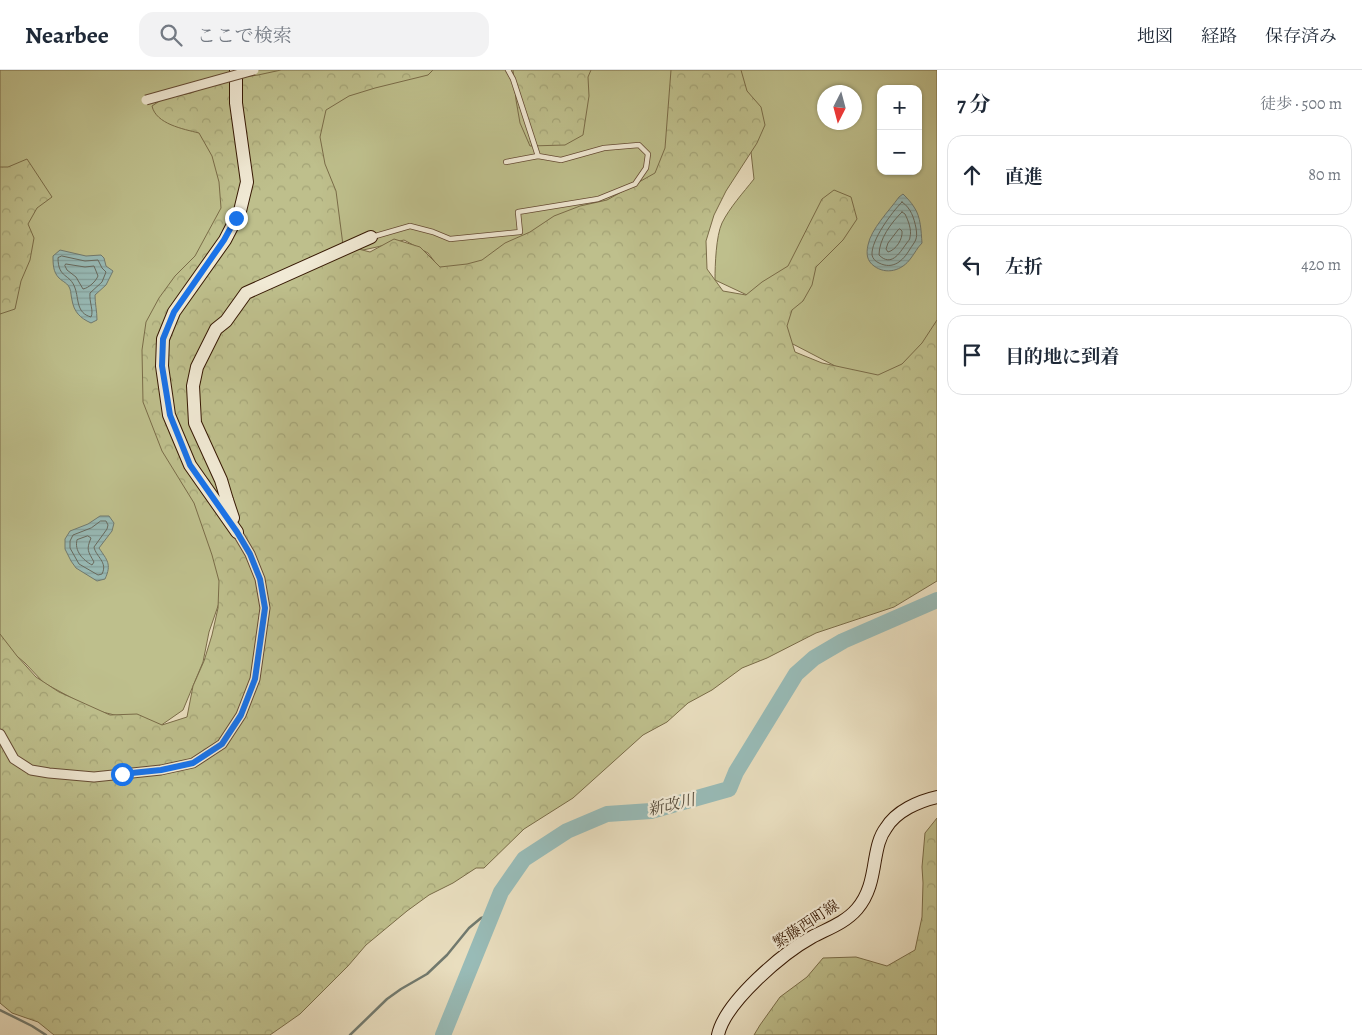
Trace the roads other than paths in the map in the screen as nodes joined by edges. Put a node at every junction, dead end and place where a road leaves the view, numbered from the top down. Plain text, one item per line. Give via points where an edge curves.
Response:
1 (236, 70) edge
2 (254, 70) edge
3 (508, 70) edge
4 (146, 100) dead end
5 (538, 156) junction
6 (506, 162) dead end
7 (371, 237) joint
8 (237, 532) junction
9 (0, 734) edge
10 (937, 796) edge
11 (718, 1035) edge

1 - 8 street via 236,103 247,182 240,211 174,312 163,339 162,366 170,415 190,465
2 - 4 street, bridge
3 - 5 lane via 514,78
5 - 6 lane
5 - 7 lane via 561,160 604,148 639,145 648,154 646,168 635,184 598,198 518,212 520,232 450,239 410,226
7 - 8 street via 246,293 226,321 216,329 197,368 193,386 195,423 221,480
8 - 9 street via 260,579 265,608 255,679 241,715 222,744 193,763 161,770 94,776 31,770 14,760
10 - 11 street, 繁藤西町線 via 911,806 886,827 879,842 867,896 856,910 842,922 790,951 758,978 738,999

